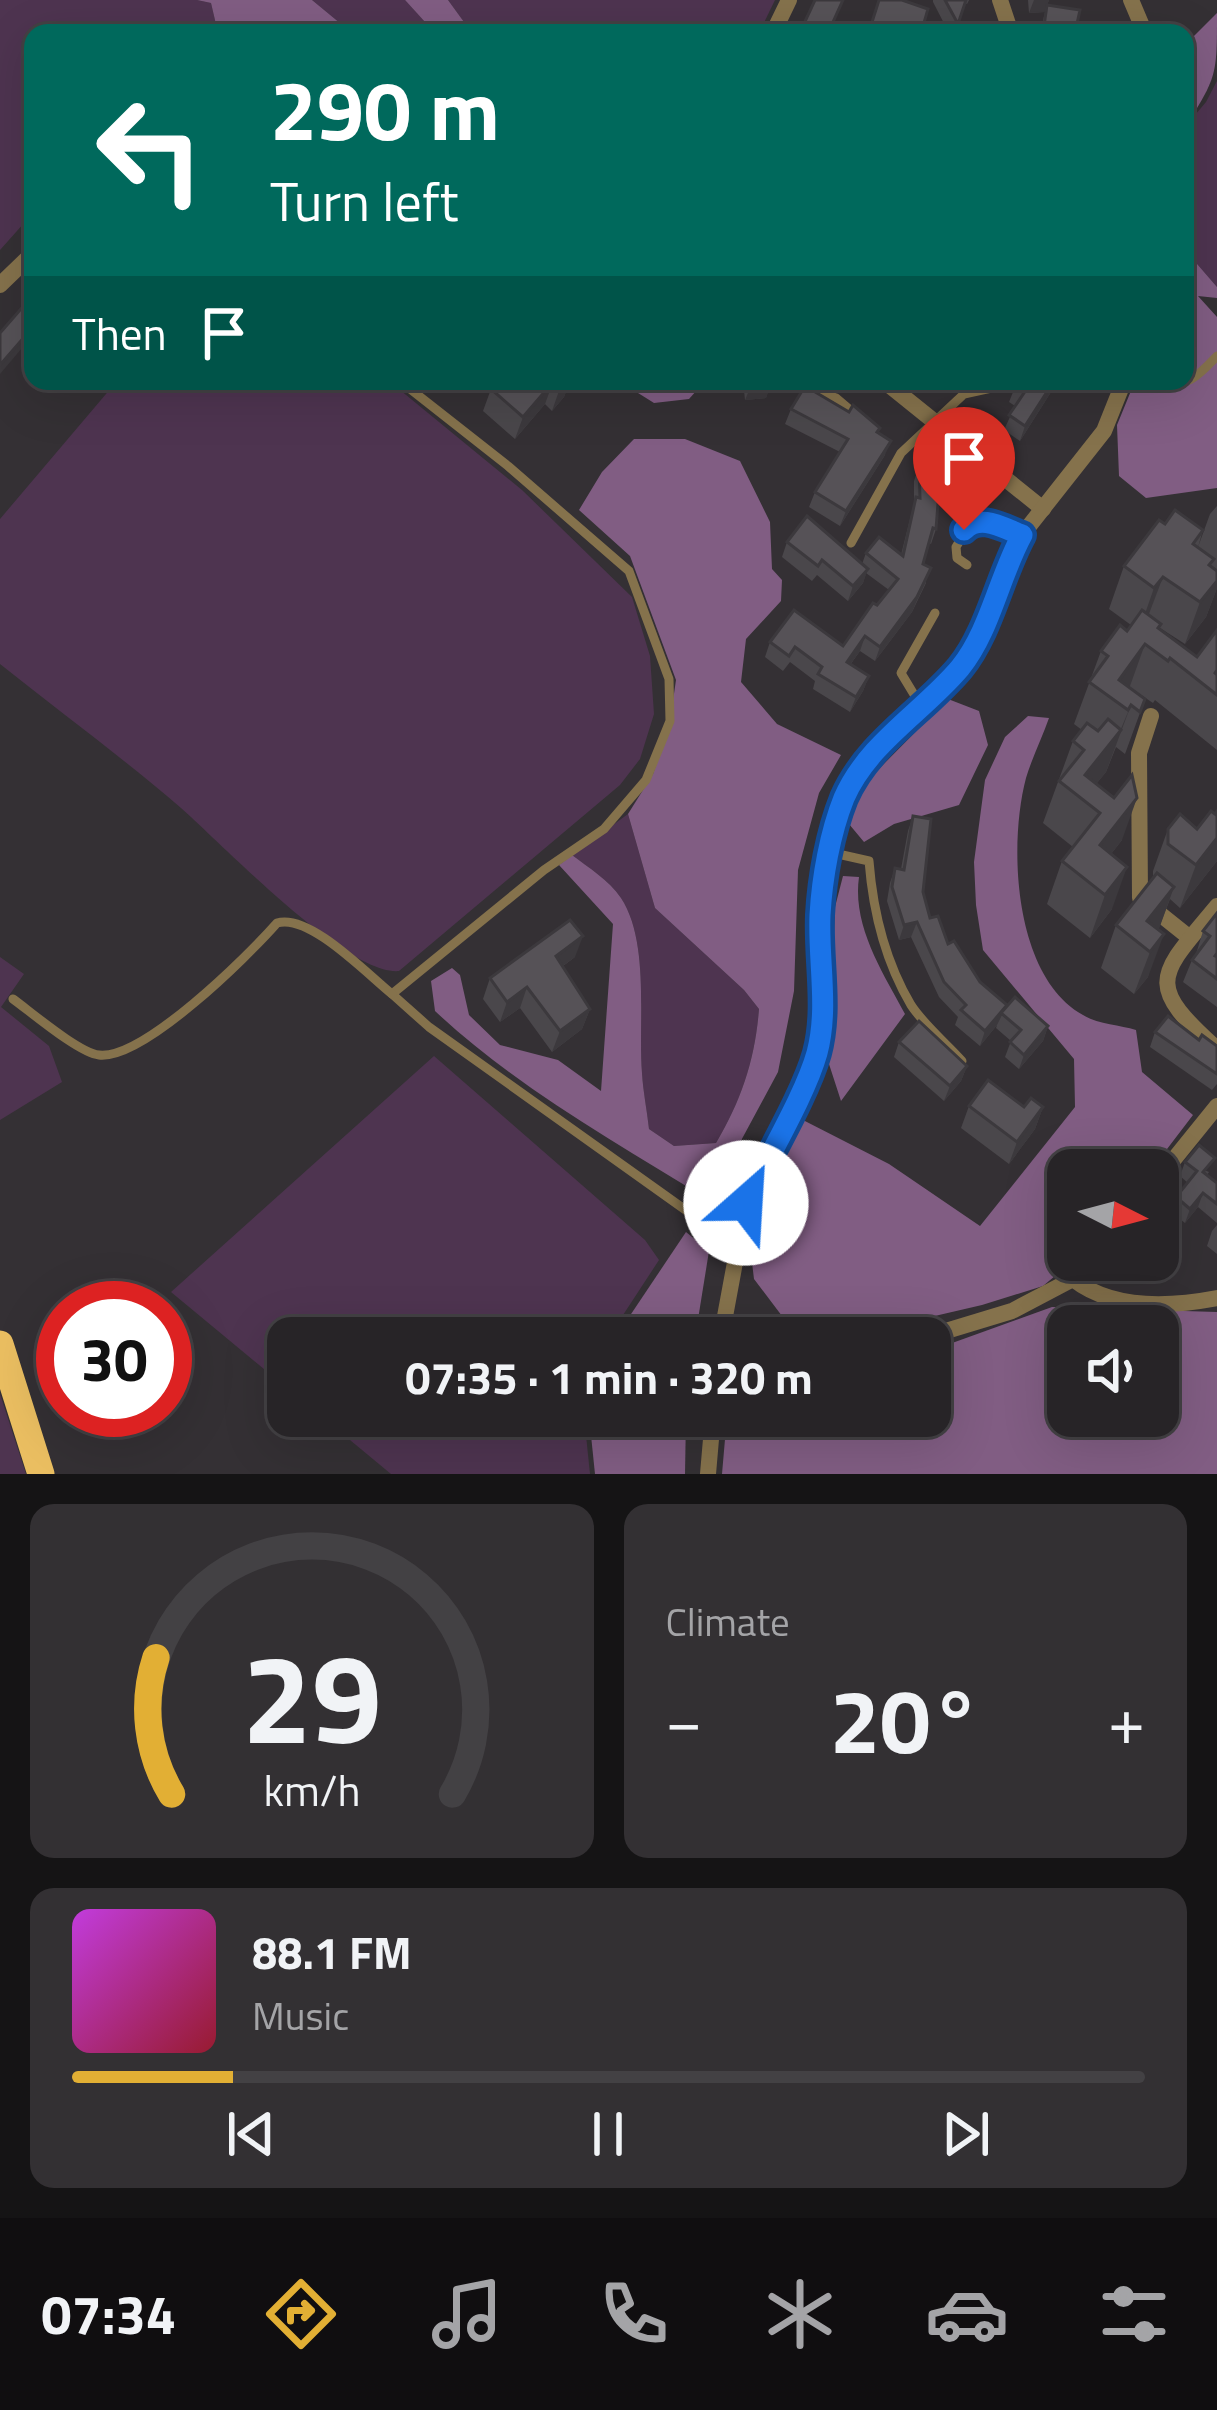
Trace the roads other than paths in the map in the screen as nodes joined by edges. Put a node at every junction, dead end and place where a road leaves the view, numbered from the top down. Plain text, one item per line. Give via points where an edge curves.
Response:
1 (24, 262) edge
2 (0, 285) edge
3 (1217, 356) edge
4 (1194, 378) edge
5 (411, 390) edge
6 (813, 390) edge
7 (895, 390) edge
8 (982, 390) edge
9 (1120, 390) edge
10 (936, 422) junction
11 (869, 426) edge
12 (885, 440) edge
13 (901, 453) junction
14 (1043, 509) junction
15 (1022, 535) junction
16 (851, 543) dead end
17 (967, 566) dead end
18 (935, 613) dead end
19 (921, 706) junction
20 (1150, 716) dead end
21 (830, 852) junction
22 (1217, 906) edge
23 (1190, 938) junction
24 (392, 994) junction
25 (13, 999) dead end
26 (1217, 1049) edge
27 (962, 1061) edge
28 (1217, 1106) edge
29 (1186, 1143) junction
30 (1179, 1152) edge
31 (1202, 1155) edge
32 (736, 1246) junction
33 (1069, 1281) edge
34 (1076, 1281) edge
35 (1217, 1298) edge
36 (724, 1317) edge
37 (951, 1330) edge
38 (0, 1344) edge
39 (711, 1437) edge
40 (40, 1474) edge
41 (708, 1474) edge

1 - 2 street
3 - 4 lane
5 - 24 lane via 629,571 669,679 670,721 646,780 604,829
6 - 11 lane
7 - 10 street
8 - 10 lane via 964,394
9 - 14 street via 1104,431
10 - 13 lane
10 - 14 street
12 - 13 lane
13 - 16 lane
14 - 15 street
15 - 17 lane via 971,522 956,547
15 - 19 street via 979,638
18 - 19 lane via 901,673
19 - 21 street via 881,744 845,797
20 - 23 street via 1139,753 1140,898
21 - 27 lane via 869,861 886,953 913,1008
21 - 32 street via 817,1054 746,1203
22 - 23 street
23 - 26 street via 1167,995
24 - 25 lane via 307,926 287,920 121,1054 94,1056
24 - 32 lane
28 - 29 street
29 - 30 street
29 - 31 lane
32 - 36 street
33 - 37 street via 1012,1311
34 - 35 street via 1127,1302
38 - 40 highway
39 - 41 street

